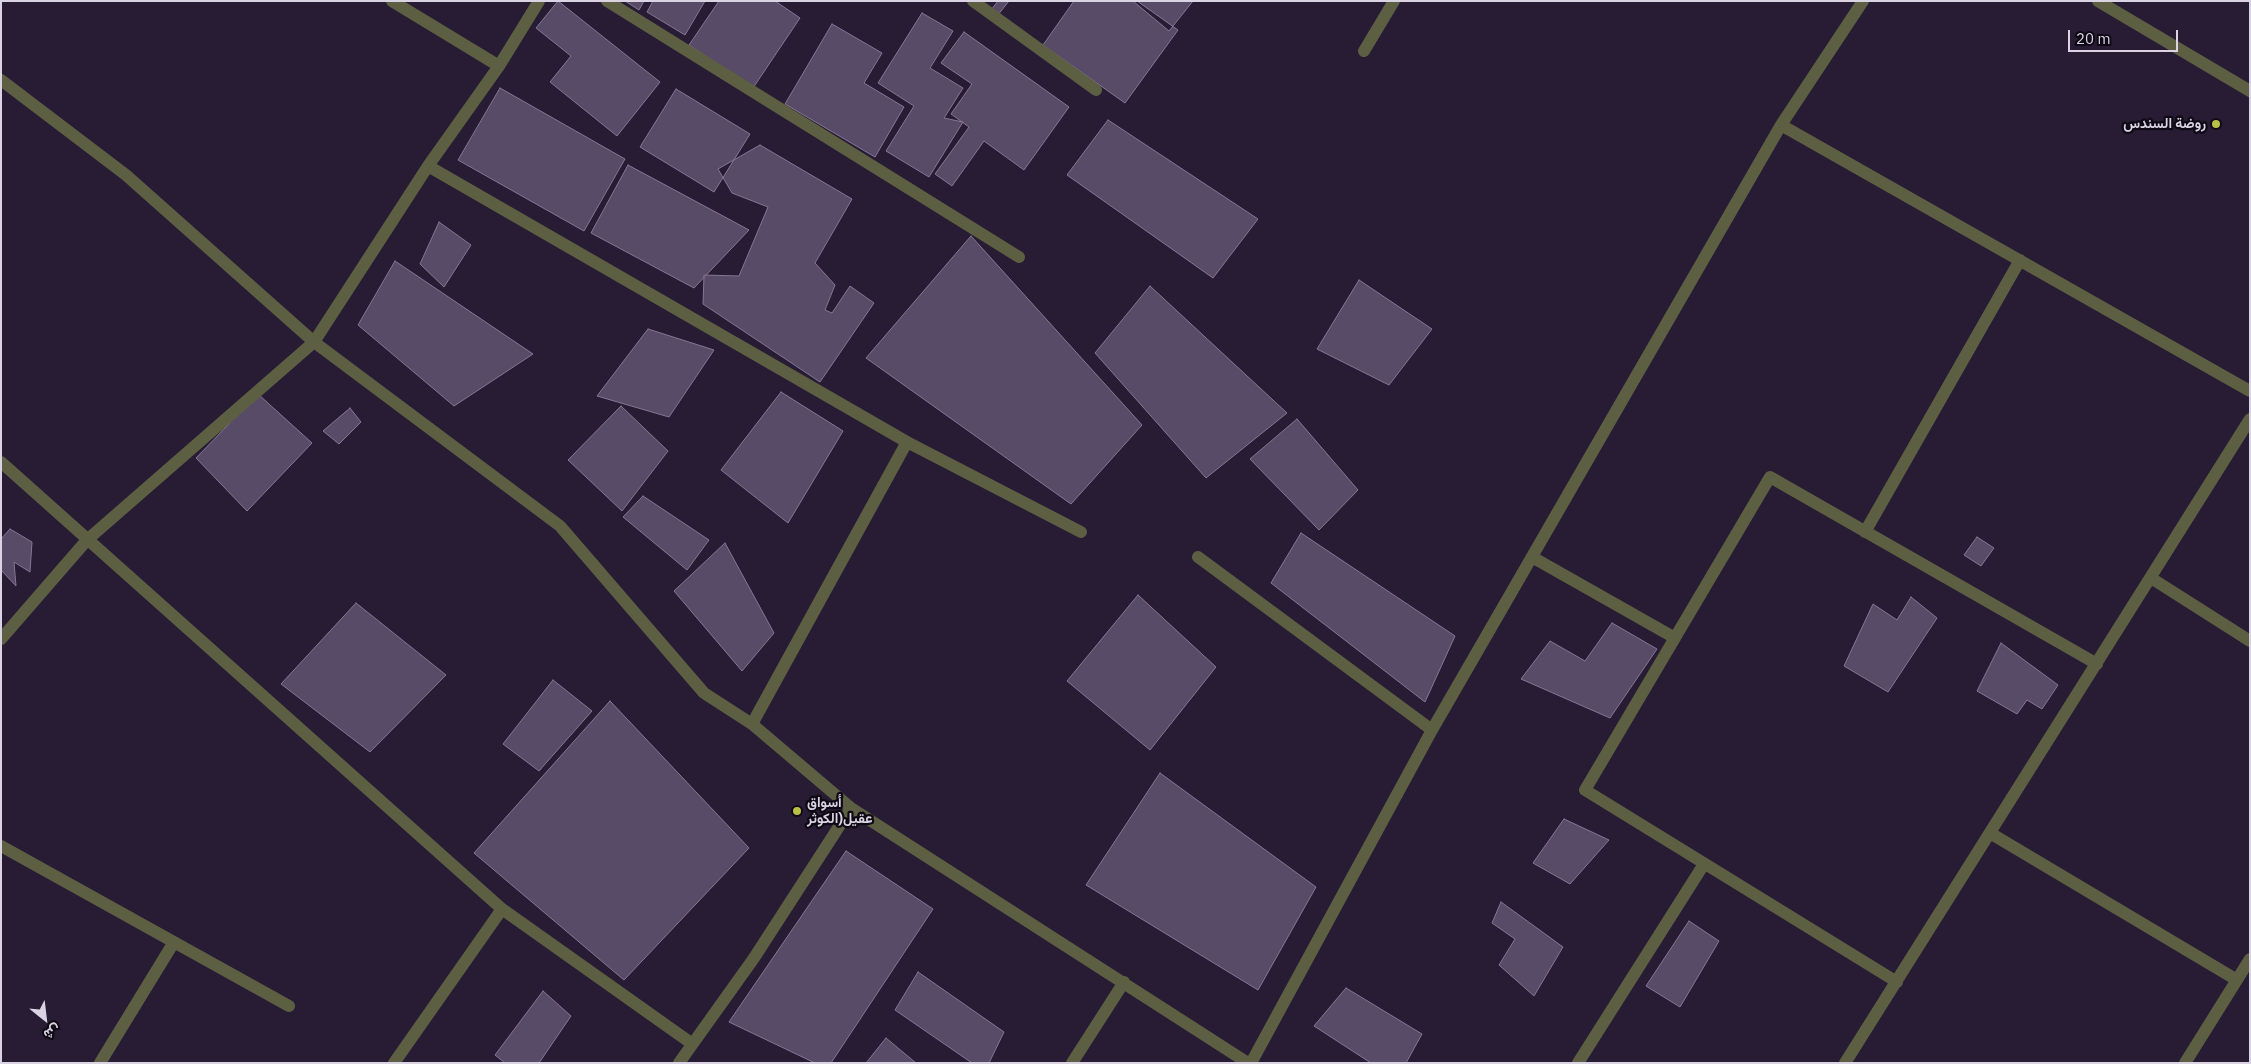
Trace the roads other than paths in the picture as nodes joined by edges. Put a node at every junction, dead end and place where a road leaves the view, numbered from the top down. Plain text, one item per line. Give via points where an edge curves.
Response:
1 (392, 1) edge
2 (539, 1) edge
3 (607, 1) edge
4 (973, 1) edge
5 (1394, 1) edge
6 (1862, 1) edge
7 (2098, 1) edge
8 (1364, 51) dead end
9 (498, 66) junction
10 (1, 80) edge
11 (1096, 90) dead end
12 (2250, 91) edge
13 (1781, 125) junction
14 (428, 166) junction
15 (1019, 258) dead end
16 (2020, 260) junction
17 (314, 342) junction
18 (2250, 391) edge
19 (2250, 419) edge
20 (907, 442) junction
21 (1, 462) edge
22 (1081, 532) dead end
23 (1865, 532) junction
24 (87, 540) junction
25 (1532, 557) junction
26 (1198, 558) dead end
27 (2151, 578) junction
28 (1675, 638) junction
29 (1, 639) edge
30 (2250, 641) edge
31 (2097, 664) junction
32 (752, 724) junction
33 (1432, 730) junction
34 (851, 808) junction
35 (1990, 833) junction
36 (1, 846) edge
37 (1704, 864) junction
38 (502, 909) junction
39 (174, 942) junction
40 (2250, 959) edge
41 (2237, 980) junction
42 (1124, 982) junction
43 (1897, 982) junction
44 (289, 1006) dead end
45 (691, 1043) junction
46 (100, 1063) edge
47 (394, 1063) edge
48 (679, 1063) edge
49 (1072, 1063) edge
50 (1250, 1063) edge
51 (1578, 1063) edge
52 (1846, 1063) edge
53 (2185, 1063) edge

1 - 9 street
2 - 9 street
3 - 15 street
4 - 11 street
5 - 8 street
6 - 13 street
7 - 12 street
9 - 14 street
10 - 17 street via 126,175
13 - 16 street
13 - 25 street
14 - 17 street
14 - 20 street
16 - 18 street
16 - 23 street
17 - 24 street
17 - 32 street via 560,526 704,693
19 - 27 street
20 - 22 street
20 - 32 street
21 - 24 street
23 - 28 street via 1770,477
23 - 31 street
24 - 29 street
24 - 38 street
25 - 28 street
25 - 33 street
26 - 33 street
27 - 30 street
27 - 31 street
28 - 37 street via 1585,790
31 - 35 street
32 - 34 street
33 - 50 street
34 - 42 street
34 - 45 street via 754,958
35 - 41 street
35 - 43 street
36 - 39 street
37 - 43 street
37 - 51 street
38 - 45 street
38 - 47 street
39 - 44 street
39 - 46 street
40 - 41 street
41 - 53 street
42 - 49 street
42 - 50 street
43 - 52 street
45 - 48 street

